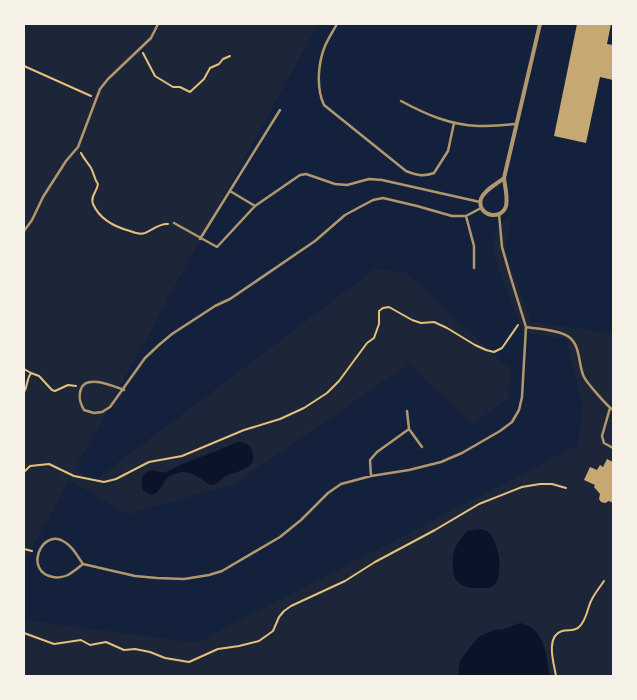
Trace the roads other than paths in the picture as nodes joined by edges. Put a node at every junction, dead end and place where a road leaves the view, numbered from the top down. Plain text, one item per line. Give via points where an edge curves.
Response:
1 (158, 24) edge
2 (337, 24) edge
3 (540, 24) edge
4 (401, 101) dead end
5 (280, 110) dead end
6 (454, 123) junction
7 (516, 124) junction
8 (504, 178) junction
9 (230, 191) junction
10 (481, 203) junction
11 (255, 206) junction
12 (481, 208) junction
13 (499, 214) junction
14 (466, 216) junction
15 (174, 223) road end
16 (24, 231) edge
17 (200, 239) junction
18 (474, 268) dead end
19 (526, 327) junction
20 (124, 390) junction
21 (612, 409) edge
22 (407, 411) dead end
23 (409, 429) junction
24 (422, 448) dead end
25 (613, 448) edge
26 (371, 476) junction
27 (83, 564) junction

1 - 16 lane via 151,38 100,88 78,147 66,161
2 - 6 lane via 322,56 318,85 319,95 324,104 406,171 416,175 426,176 434,173 448,151
3 - 7 street
4 - 6 lane via 425,114
5 - 9 lane
6 - 7 lane via 478,126
7 - 8 street
8 - 10 street via 485,192
8 - 13 street via 507,201 506,207
9 - 11 lane
9 - 17 lane
10 - 11 lane via 382,180 369,179 347,185 335,184 306,174 300,175
10 - 12 street
11 - 17 lane via 217,247
12 - 13 street via 490,216
12 - 14 lane
13 - 19 lane via 502,247
14 - 18 lane via 474,246
14 - 20 lane via 452,216 384,198 359,206 315,241 172,334 145,358
15 - 17 lane
19 - 21 lane via 569,336 575,344 589,385
19 - 26 lane via 522,397 519,410 512,422 469,449 440,462
20 - 20 lane via 95,381 87,382 81,387 80,403 84,410 102,412 110,407
21 - 25 lane via 602,436 604,443
22 - 23 lane
23 - 24 lane
23 - 26 lane via 370,460
26 - 27 lane via 342,484 328,493 280,537 209,575 184,579 157,578 135,576
27 - 27 lane via 71,547 62,540 52,539 44,543 38,553 37,562 40,570 56,578 67,576

